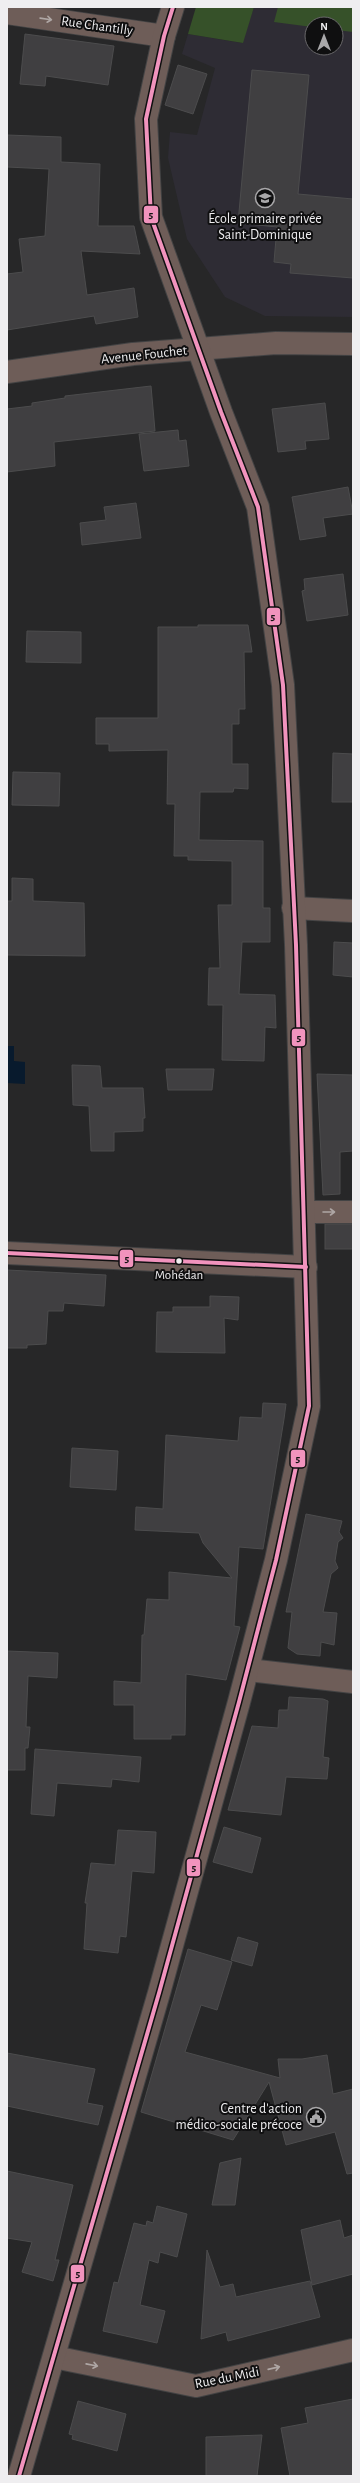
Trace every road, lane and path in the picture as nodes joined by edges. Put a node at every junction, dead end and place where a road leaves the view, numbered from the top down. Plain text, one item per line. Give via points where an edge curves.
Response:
1 (173, 7) edge
2 (7, 13) edge
3 (164, 36) junction
4 (353, 344) edge
5 (199, 349) junction
6 (7, 372) edge
7 (293, 908) junction
8 (353, 911) edge
9 (305, 1212) junction
10 (353, 1212) edge
11 (7, 1253) edge
12 (306, 1267) junction
13 (248, 1670) junction
14 (353, 1682) edge
15 (353, 2350) edge
16 (54, 2357) junction
17 (20, 2476) edge

1 - 3 street
2 -> 3 street, Rue Chantilly
3 - 5 street via 146,119 151,217
4 - 5 street, Avenue Fouchet via 276,343
5 - 6 street, Avenue Fouchet via 133,354
5 - 7 street via 258,507 283,685
7 - 8 street
7 - 9 street
9 -> 10 street
9 - 12 street
11 - 12 street
12 - 13 street via 309,1406 276,1560
13 - 14 street
13 - 16 street via 159,1993
16 -> 15 street, Rue du Midi via 196,2386
16 - 17 street

